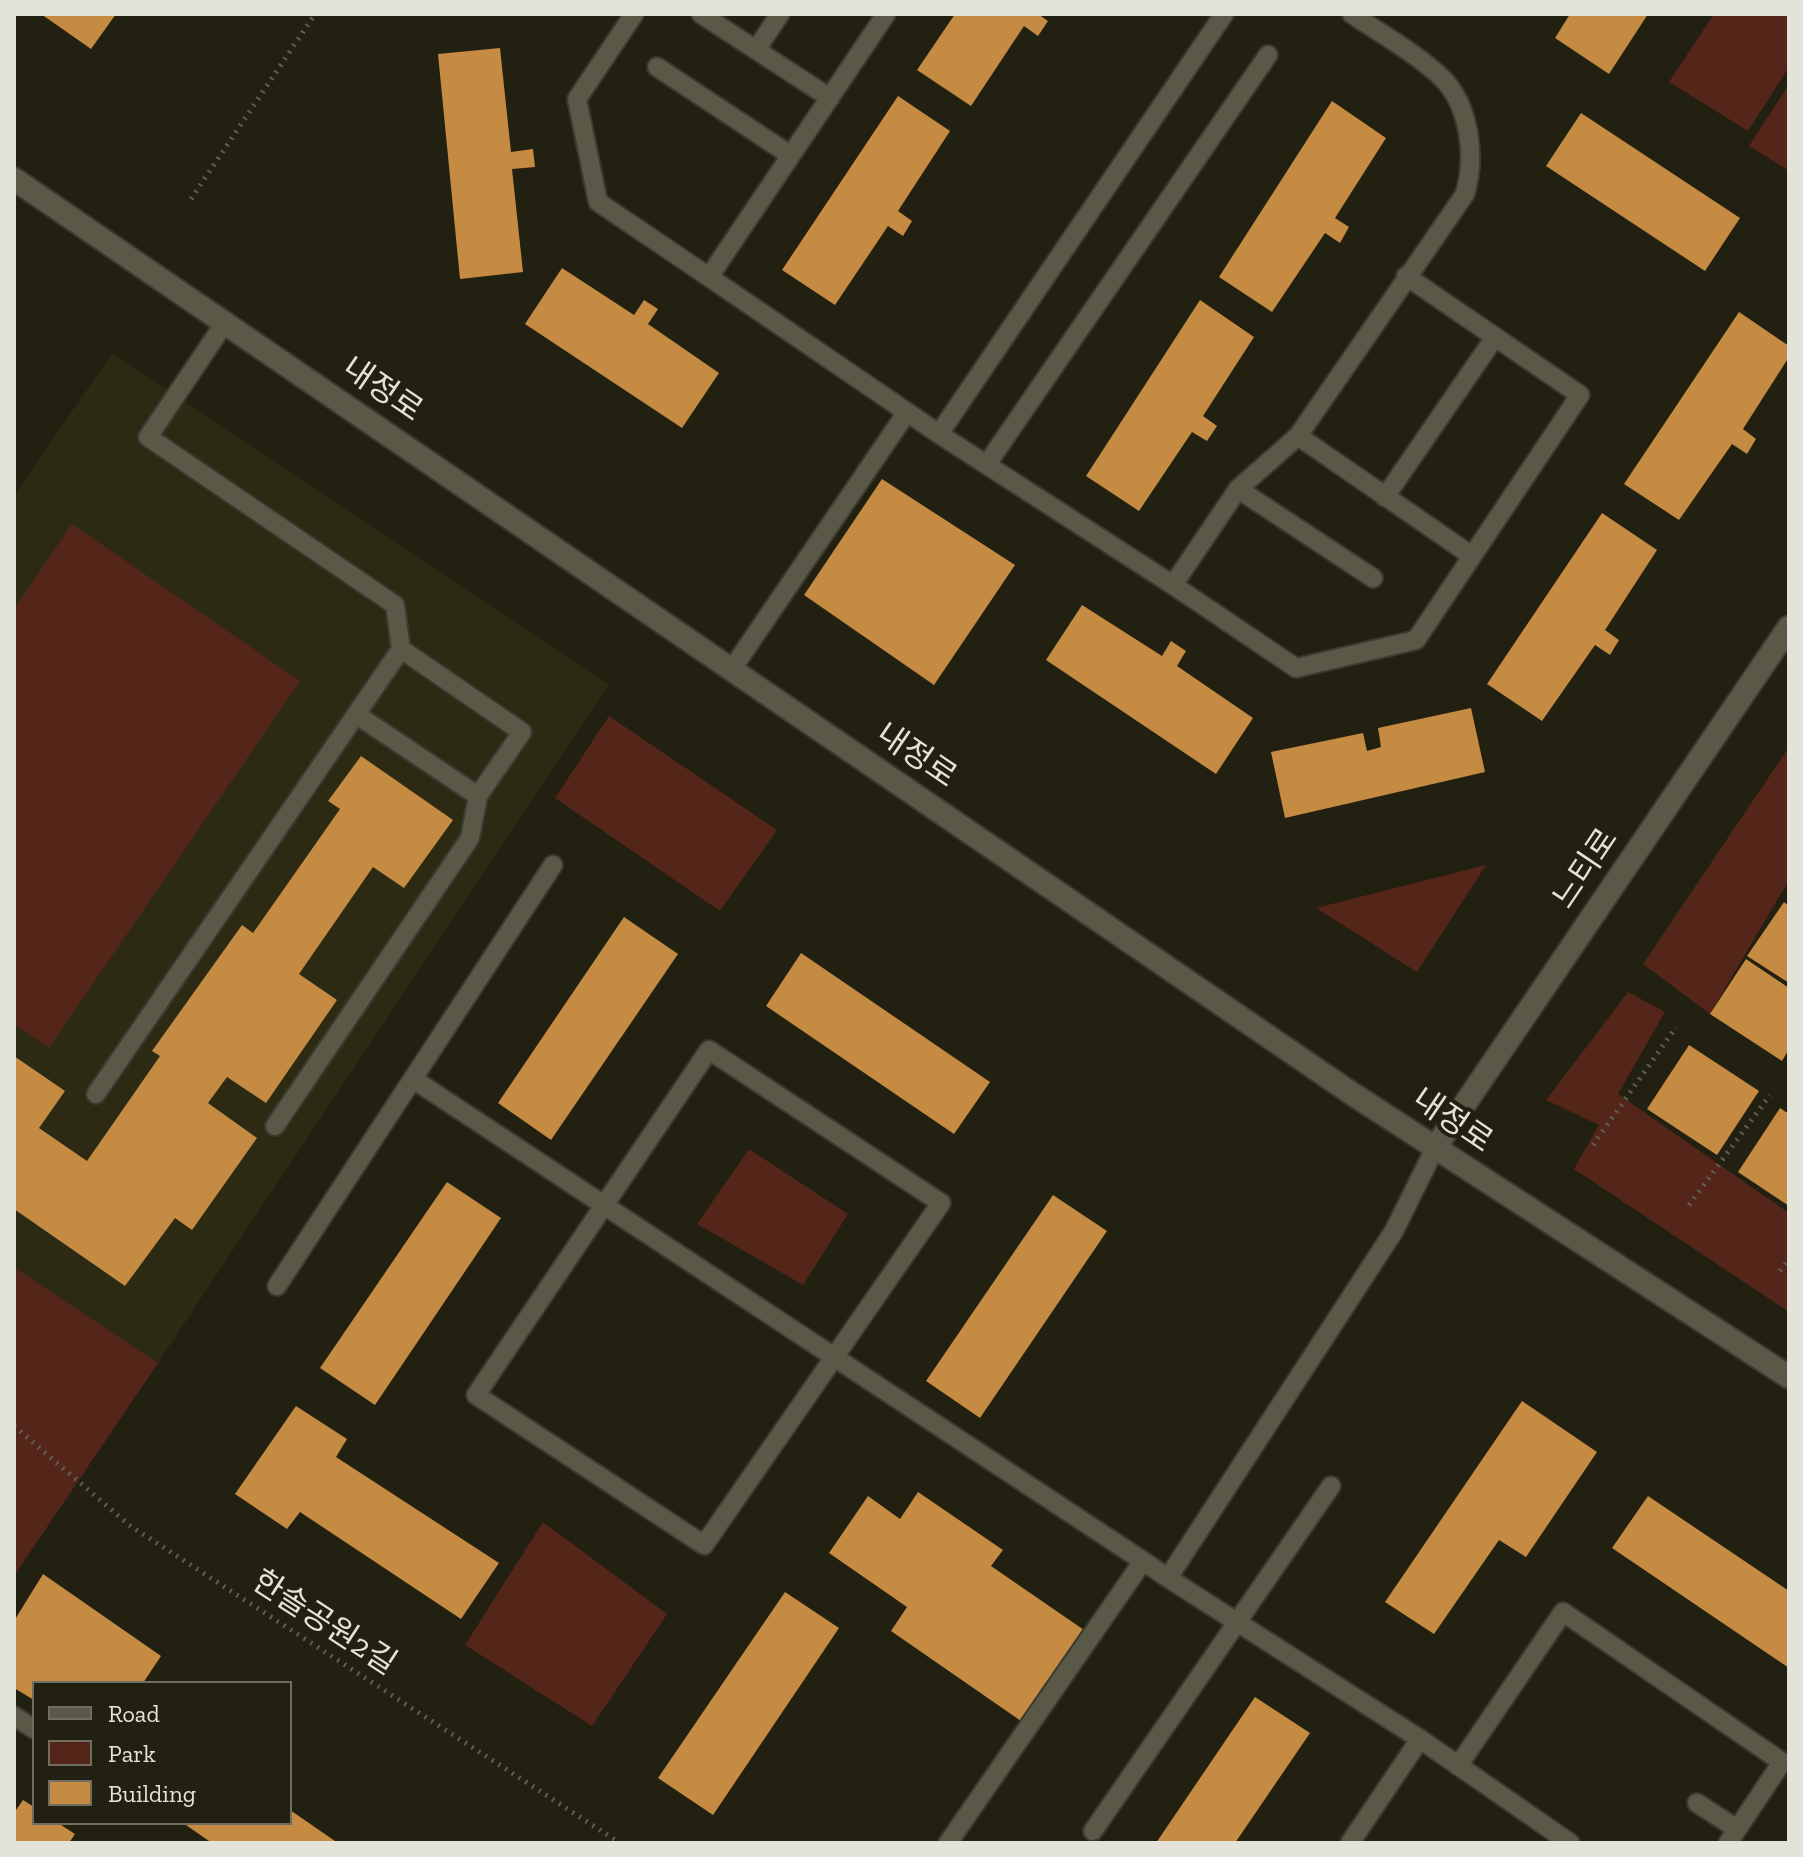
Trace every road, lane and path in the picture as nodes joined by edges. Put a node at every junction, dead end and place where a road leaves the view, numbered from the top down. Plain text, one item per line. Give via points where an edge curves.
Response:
1 (315, 14) edge
2 (634, 14) edge
3 (701, 14) edge
4 (780, 14) edge
5 (886, 14) edge
6 (1224, 14) edge
7 (1352, 14) edge
8 (756, 50) junction
9 (1268, 55) dead end
10 (657, 67) dead end
11 (830, 98) junction
12 (790, 155) junction
13 (14, 179) edge
14 (191, 199) dead end
15 (1406, 276) junction
16 (709, 277) junction
17 (226, 321) junction
18 (1495, 337) junction
19 (907, 412) junction
20 (939, 434) junction
21 (1298, 436) junction
22 (987, 464) junction
23 (1238, 489) junction
24 (1385, 497) junction
25 (1472, 556) junction
26 (1373, 578) dead end
27 (1173, 585) junction
28 (1789, 627) edge
29 (401, 649) junction
30 (732, 669) junction
31 (357, 715) junction
32 (478, 796) junction
33 (553, 865) dead end
34 (1676, 1027) dead end
35 (413, 1079) junction
36 (96, 1094) dead end
37 (1770, 1095) dead end
38 (275, 1126) dead end
39 (1593, 1145) dead end
40 (1435, 1148) junction
41 (603, 1205) junction
42 (1689, 1205) dead end
43 (1789, 1259) edge
44 (1780, 1271) dead end
45 (277, 1286) dead end
46 (836, 1358) junction
47 (1789, 1377) edge
48 (14, 1426) edge
49 (1331, 1486) dead end
50 (1143, 1561) junction
51 (1168, 1578) junction
52 (1237, 1624) junction
53 (14, 1716) edge
54 (32, 1728) edge
55 (1420, 1739) junction
56 (1458, 1766) junction
57 (1697, 1803) dead end
58 (1093, 1831) dead end
59 (1732, 1836) edge
60 (620, 1843) edge
61 (948, 1843) edge
62 (1350, 1843) edge
63 (1570, 1843) edge

1 - 14 path
2 - 16 lane via 577,99 598,202
3 - 8 lane
4 - 8 lane
5 - 11 lane
6 - 20 lane
7 - 15 lane via 1442,77 1458,104 1472,149 1465,194
8 - 11 lane
9 - 22 lane
10 - 12 lane
11 - 12 lane
12 - 16 lane
13 - 17 street, 내정로
15 - 18 lane
15 - 21 lane
16 - 19 lane
17 - 29 lane via 148,437 395,605
17 - 30 street, 내정로
18 - 24 lane
18 - 25 lane via 1580,395
19 - 20 lane
19 - 30 lane
20 - 22 lane
21 - 23 lane
21 - 24 lane
22 - 27 lane
23 - 26 lane
23 - 27 lane
24 - 25 lane
25 - 27 lane via 1416,640 1296,668
28 - 40 street, 느티로
29 - 31 lane
29 - 32 lane via 522,732
30 - 40 street, 내정로
31 - 32 lane
31 - 36 lane
32 - 38 lane via 470,838
33 - 35 lane
34 - 39 path
35 - 41 lane
35 - 45 lane
37 - 42 path
40 - 47 street, 내정로
40 - 51 lane via 1394,1231
41 - 46 lane
41 - 46 lane via 709,1050 941,1203
41 - 46 lane via 476,1395 704,1545
43 - 44 path
46 - 50 lane
48 - 60 path, 한솔공원2길 via 129,1525
49 - 52 lane
50 - 51 lane
50 - 61 lane
51 - 52 lane
52 - 55 lane
52 - 58 lane
53 - 54 lane
55 - 56 lane
55 - 62 lane
56 - 59 lane via 1563,1612 1782,1762
56 - 63 lane
57 - 59 lane

